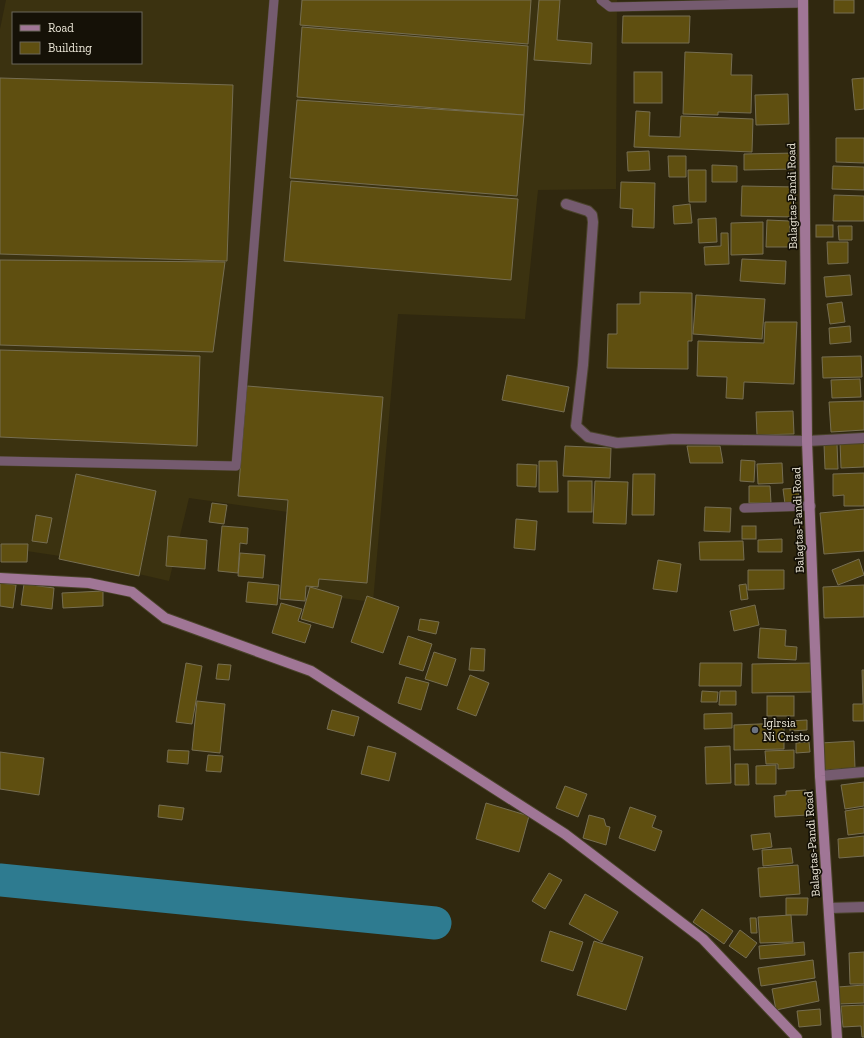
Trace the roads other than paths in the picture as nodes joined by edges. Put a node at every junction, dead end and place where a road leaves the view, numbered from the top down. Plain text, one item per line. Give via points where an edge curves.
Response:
1 (274, 0) edge
2 (601, 0) edge
3 (803, 2) edge
4 (566, 204) dead end
5 (864, 438) edge
6 (808, 441) junction
7 (0, 461) edge
8 (811, 506) junction
9 (744, 508) dead end
10 (0, 578) edge
11 (864, 772) edge
12 (820, 776) junction
13 (864, 907) edge
14 (829, 908) junction
15 (797, 1038) edge
16 (837, 1038) edge

1 - 7 lane via 236,466
2 - 3 lane via 610,7
3 - 6 main road, Balagtas-Pandi Road
4 - 6 street via 588,211 593,222 576,426 588,437 617,444 673,439
5 - 6 street
6 - 8 main road, Balagtas-Pandi Road
8 - 9 lane
8 - 12 main road, Balagtas-Pandi Road
10 - 15 main road via 89,583 132,592 165,618 311,671 565,834 703,939
11 - 12 street
12 - 14 main road, Balagtas-Pandi Road
13 - 14 street
14 - 16 main road, Balagtas-Pandi Road

